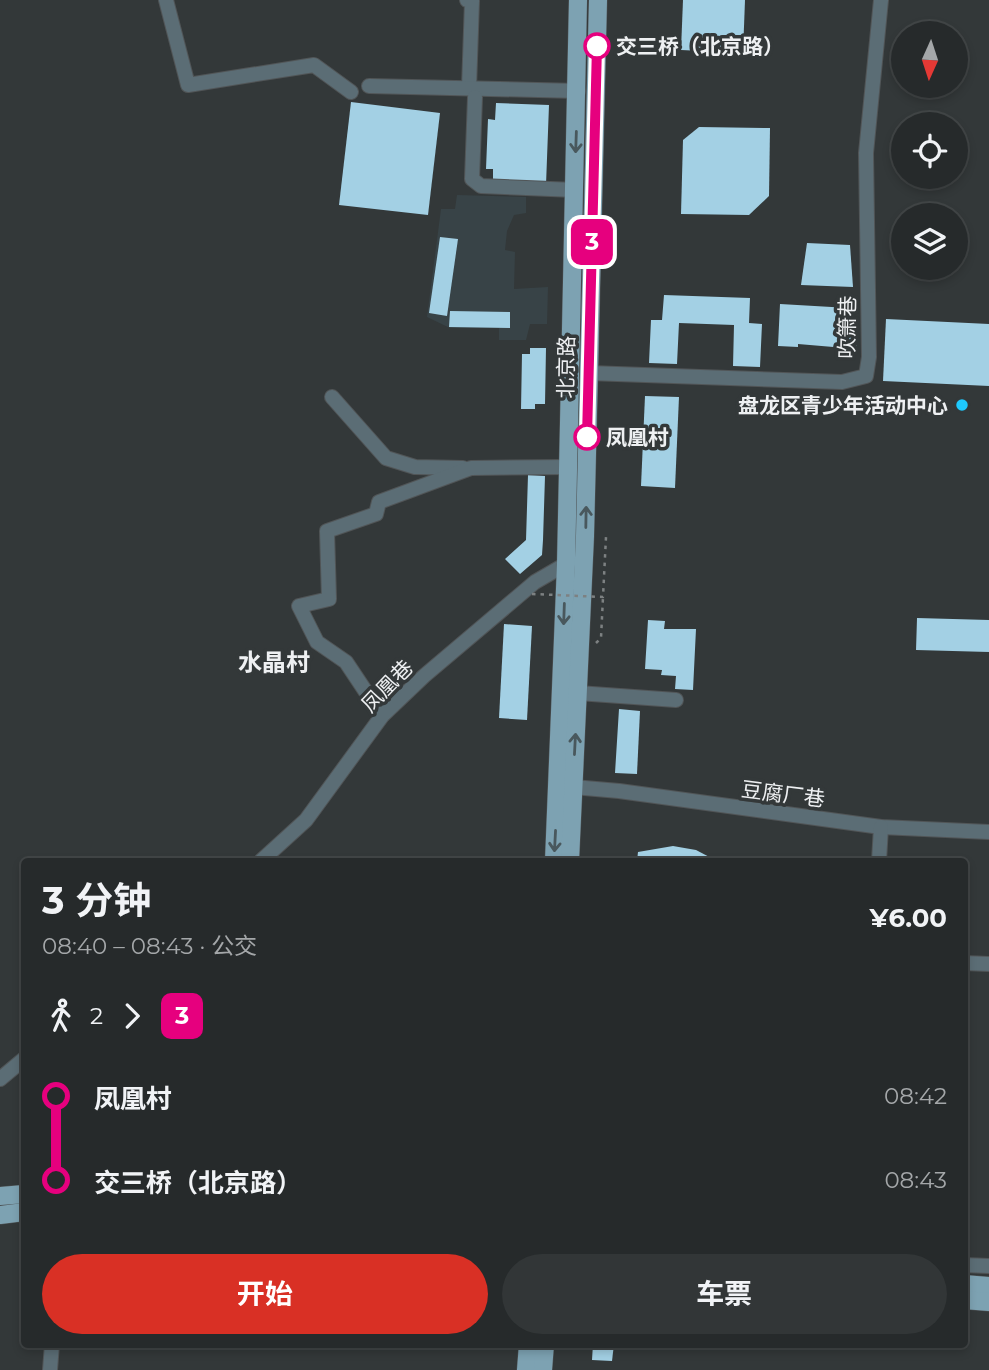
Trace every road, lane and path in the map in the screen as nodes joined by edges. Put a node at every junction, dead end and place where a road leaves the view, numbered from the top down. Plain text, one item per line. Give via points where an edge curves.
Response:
1 (166, 0) edge
2 (467, 0) edge
3 (578, 0) edge
4 (598, 0) edge
5 (881, 0) edge
6 (369, 86) dead end
7 (578, 91) junction
8 (351, 92) dead end
9 (472, 93) junction
10 (575, 190) junction
11 (589, 373) junction
12 (332, 397) dead end
13 (568, 467) junction
14 (471, 468) junction
15 (606, 537) dead end
16 (566, 564) junction
17 (532, 594) dead end
18 (603, 597) junction
19 (601, 639) dead end
20 (578, 693) junction
21 (676, 699) dead end
22 (382, 716) junction
23 (573, 787) junction
24 (881, 827) junction
25 (989, 832) edge
26 (264, 858) edge
27 (554, 858) edge
28 (570, 858) edge
29 (879, 858) edge
30 (968, 963) edge
31 (989, 964) edge
32 (21, 1062) edge
33 (0, 1079) edge
34 (21, 1194) edge
35 (0, 1196) edge
36 (21, 1212) edge
37 (0, 1215) edge
38 (968, 1265) edge
39 (989, 1266) edge
40 (968, 1284) edge
41 (989, 1286) edge
42 (968, 1300) edge
43 (989, 1302) edge
44 (52, 1348) edge
45 (528, 1348) edge
46 (545, 1348) edge
47 (50, 1370) edge
48 (526, 1370) edge
49 (543, 1370) edge

1 - 8 street via 188,85 314,65
2 - 9 street via 472,1
3 - 7 main road, 北京路
4 - 11 main road, 北京路
5 - 11 street, 吹箫巷 via 866,153 866,376 842,382
6 - 9 street
7 - 9 street
7 -> 10 main road, 北京路
9 - 10 street via 472,179 481,186
10 - 13 main road, 北京路
20 -> 11 main road, 北京路
12 - 14 street via 386,458 415,467
13 - 14 street
13 - 16 main road, 北京路
14 - 22 street via 393,495 379,502 376,514 327,531 329,599 299,606 317,642 346,662
15 - 18 path, bridge
16 - 22 street, 凤凰巷 via 535,582
16 -> 27 main road, 北京路
17 - 18 path, bridge
18 - 19 path
20 - 21 street
23 -> 20 main road, 北京路
22 - 26 street, 凤凰巷 via 306,820
23 - 24 street, 豆腐厂巷
23 - 28 main road, 北京路
24 - 25 street, 豆腐厂巷
24 - 29 street
30 - 31 street
32 - 33 street
34 - 35 main road
36 - 37 main road
38 - 39 street
40 - 41 main road
42 - 43 main road
44 - 47 street
45 - 48 main road
46 - 49 main road

